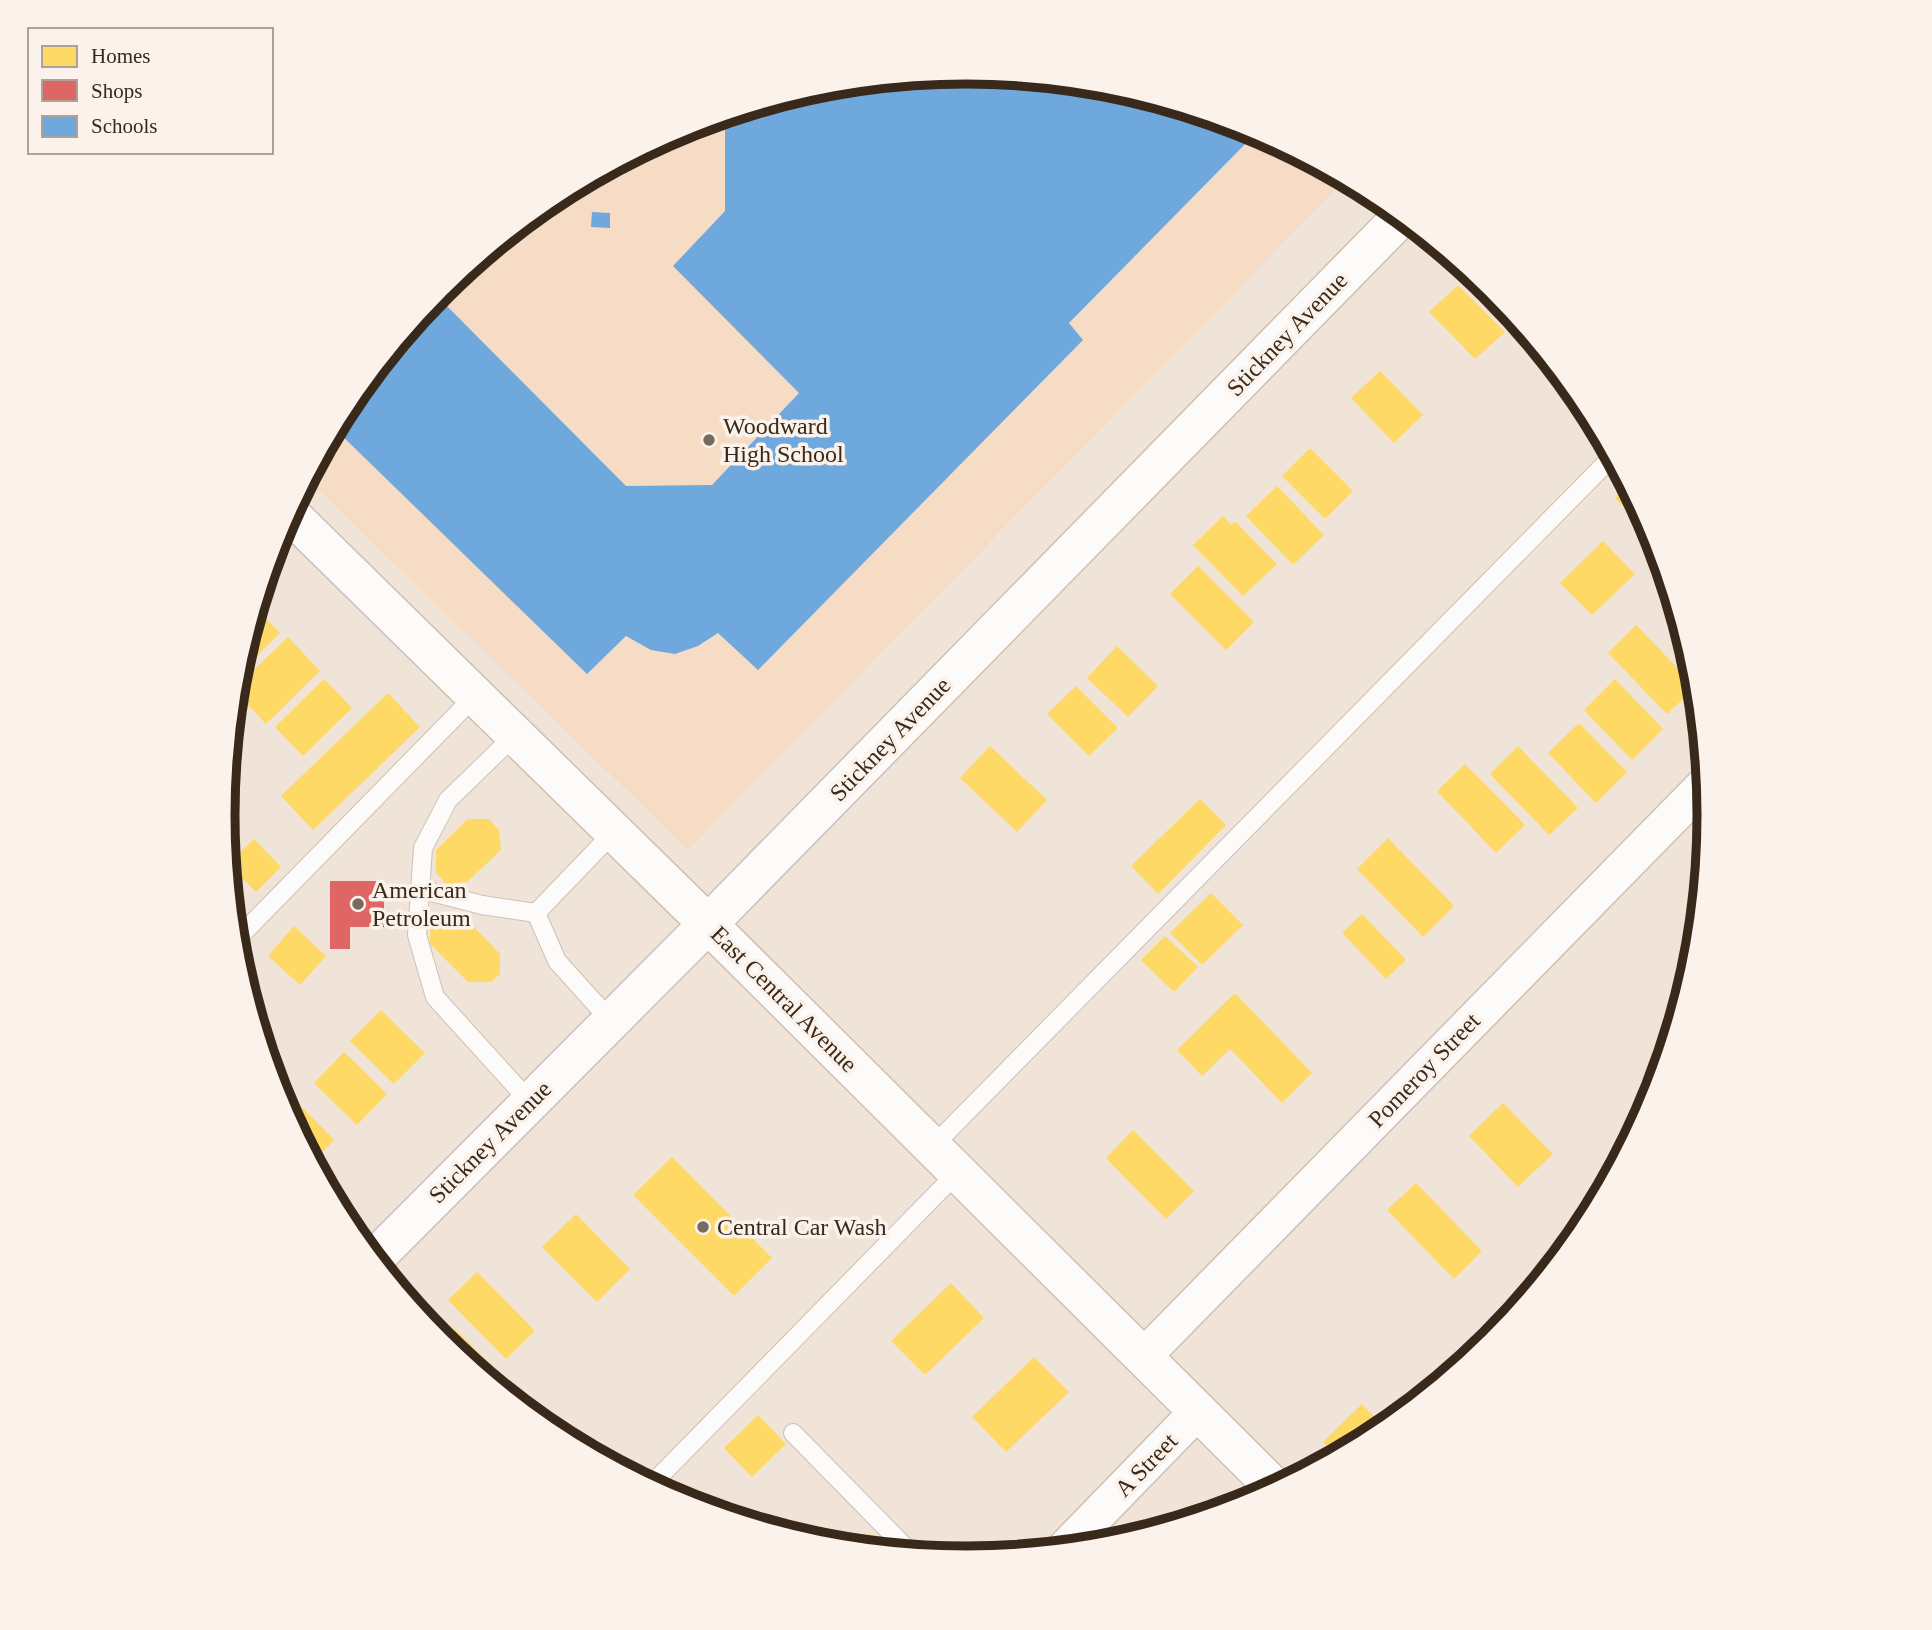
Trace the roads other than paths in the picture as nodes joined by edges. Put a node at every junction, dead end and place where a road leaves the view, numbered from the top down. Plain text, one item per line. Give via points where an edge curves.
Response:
1 (1395, 223) edge
2 (1606, 463) edge
3 (297, 521) edge
4 (475, 696) junction
5 (515, 735) junction
6 (1696, 793) edge
7 (614, 832) junction
8 (420, 889) junction
9 (536, 913) junction
10 (708, 924) junction
11 (245, 931) edge
12 (611, 1021) junction
13 (530, 1102) junction
14 (945, 1160) junction
15 (381, 1252) edge
16 (1143, 1357) junction
17 (1198, 1412) junction
18 (793, 1433) dead end
19 (658, 1478) edge
20 (1267, 1481) edge
21 (1075, 1538) edge
22 (901, 1543) edge

1 - 10 street, Stickney Avenue
2 - 14 lane
3 - 4 street, East Central Avenue
4 - 5 street, East Central Avenue
4 - 11 lane
5 - 7 street, East Central Avenue
5 - 8 lane via 448,800 423,848
6 - 16 street, Pomeroy Street
7 - 9 lane
7 - 10 street, East Central Avenue
8 - 9 lane
8 - 13 lane via 416,935 435,997
9 - 12 lane via 557,961
10 - 12 street, Stickney Avenue
10 - 14 street, East Central Avenue
12 - 13 street, Stickney Avenue
13 - 15 street, Stickney Avenue
14 - 16 street, East Central Avenue
14 - 19 lane
16 - 17 street, East Central Avenue
17 - 20 street, East Central Avenue
17 - 21 street, A Street
18 - 22 lane

